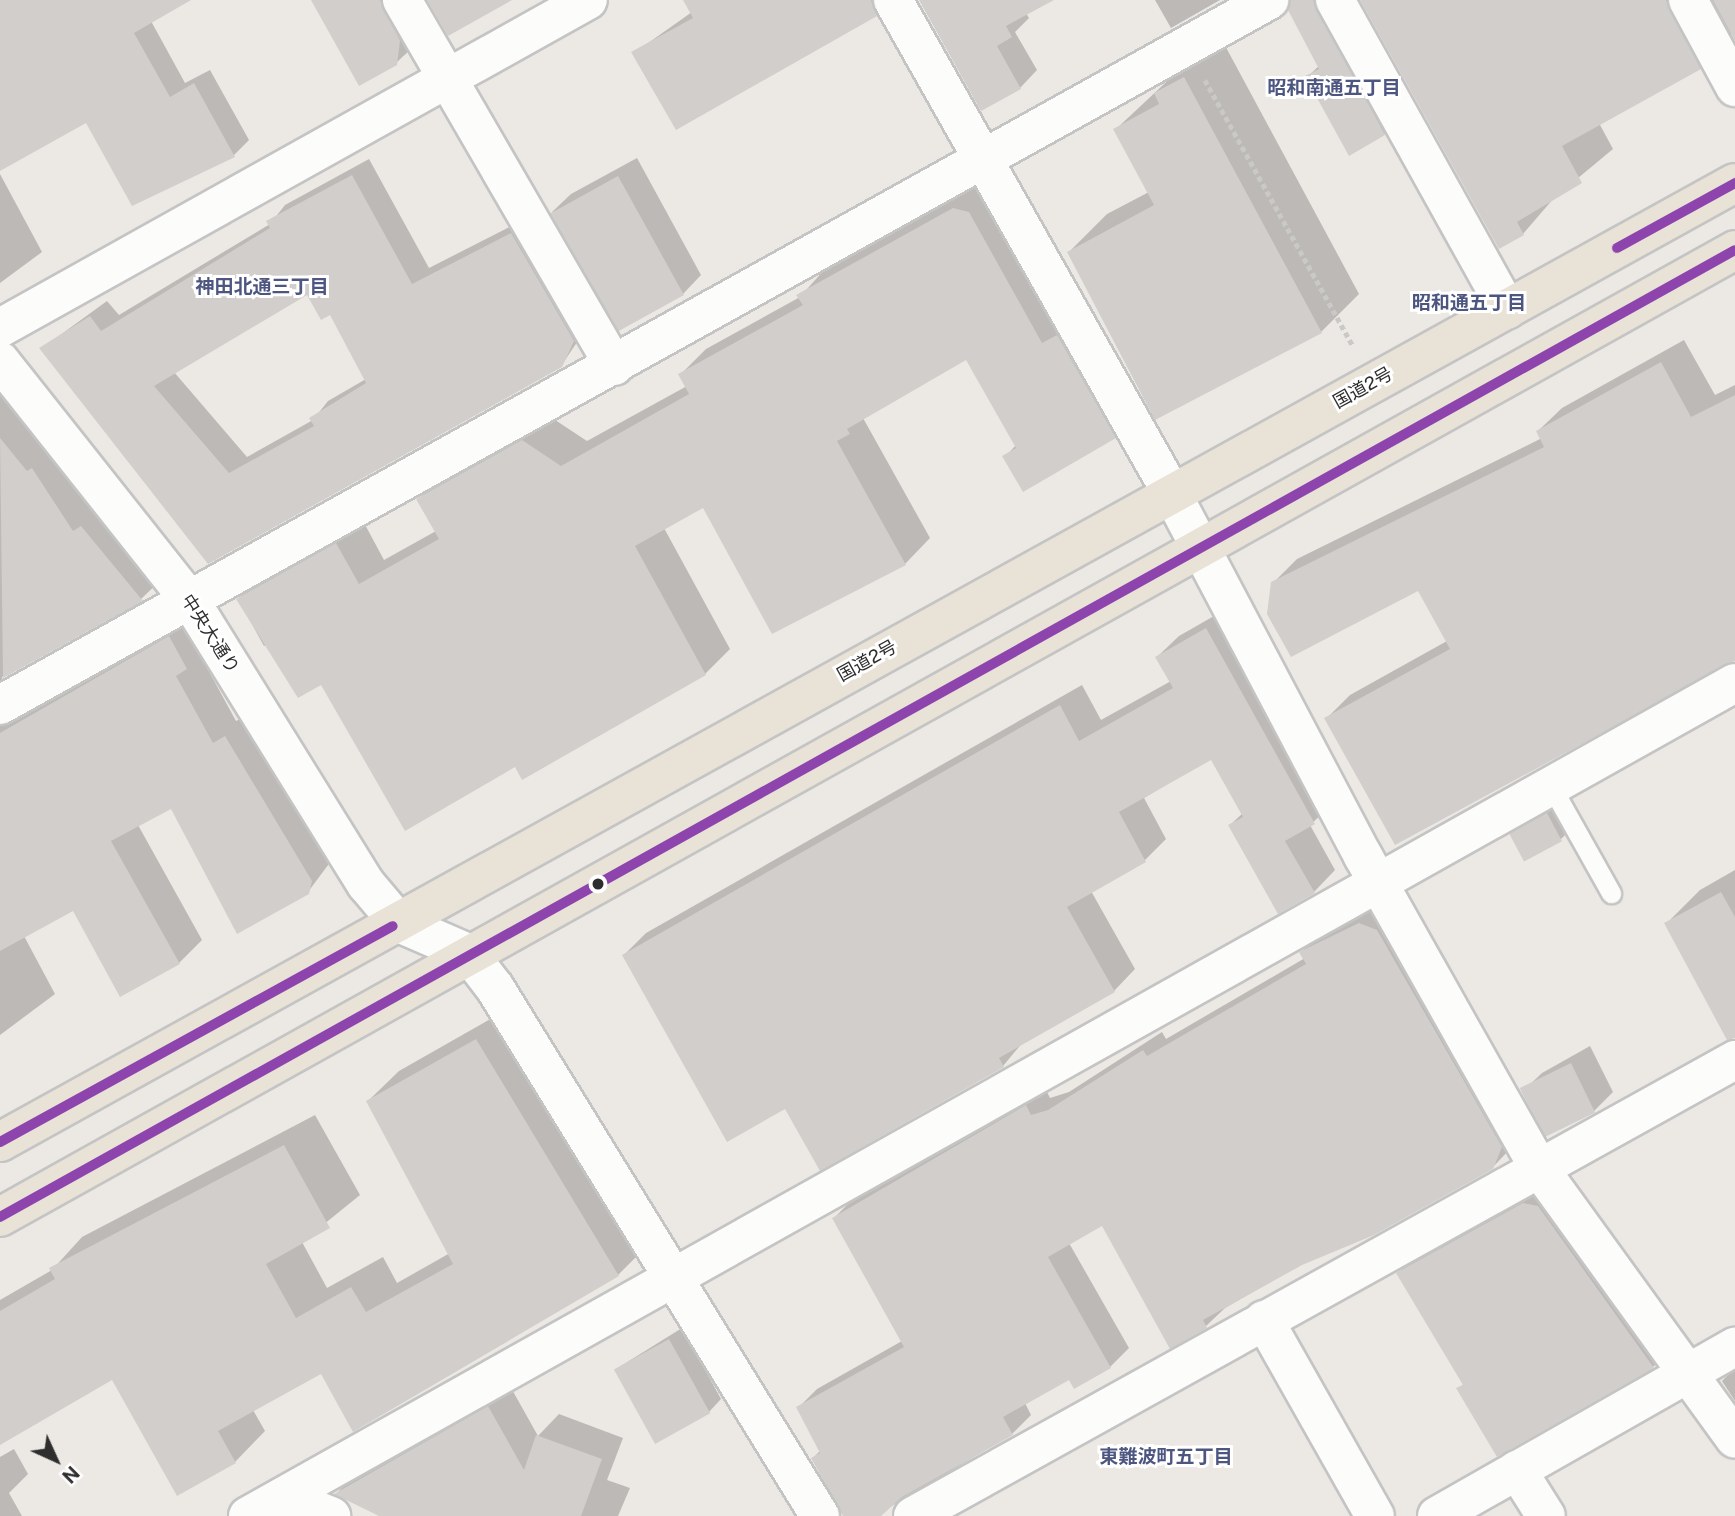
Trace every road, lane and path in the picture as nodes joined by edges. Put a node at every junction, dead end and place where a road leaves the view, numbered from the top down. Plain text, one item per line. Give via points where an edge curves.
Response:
1 (402, 0) edge
2 (588, 0) edge
3 (893, 0) edge
4 (1269, 0) edge
5 (1335, 0) edge
6 (1688, 0) edge
7 (1186, 46) junction
8 (448, 78) junction
9 (1735, 86) edge
10 (980, 161) junction
11 (1735, 183) edge
12 (1735, 250) edge
13 (1507, 309) junction
14 (0, 328) edge
15 (1353, 346) dead end
16 (0, 361) edge
17 (614, 366) junction
18 (1171, 492) junction
19 (1199, 547) junction
20 (191, 602) junction
21 (1735, 683) edge
22 (0, 705) edge
23 (1551, 786) junction
24 (1379, 883) junction
25 (1611, 893) dead end
26 (399, 923) junction
27 (468, 953) junction
28 (1735, 1060) edge
29 (0, 1142) edge
30 (1539, 1168) junction
31 (0, 1217) edge
32 (675, 1276) junction
33 (1264, 1320) junction
34 (1735, 1347) edge
35 (1689, 1373) junction
36 (1735, 1439) edge
37 (1517, 1470) junction
38 (283, 1497) junction
39 (248, 1516) edge
40 (331, 1516) edge
41 (820, 1516) edge
42 (913, 1516) edge
43 (1375, 1516) edge
44 (1437, 1516) edge
45 (1546, 1516) edge

1 - 8 street
2 - 8 street
3 - 10 street
4 - 7 street
5 - 13 street
6 - 9 street
7 - 10 street
7 - 15 path
8 - 14 street
8 - 17 street
10 - 17 street
10 - 18 street
11 - 13 highway, 国道2号
12 - 19 highway
13 - 18 highway, 国道2号
16 - 20 street, 中央大通り
17 - 20 street
18 - 19 street
18 - 26 highway, 国道2号
19 - 24 street
19 - 27 highway
20 - 22 street
20 - 26 street, 中央大通り via 366,884
21 - 23 street
23 - 24 street
23 - 25 lane
24 - 30 street
24 - 32 street
26 - 27 street
26 - 29 highway, 国道2号
27 - 31 highway
27 - 32 street
28 - 30 street
30 - 33 street
30 - 35 street
32 - 38 street
32 - 41 street
33 - 42 street
33 - 43 street
34 - 35 street
35 - 36 street
35 - 37 street
37 - 44 street
37 - 45 street
38 - 39 street
38 - 40 street

